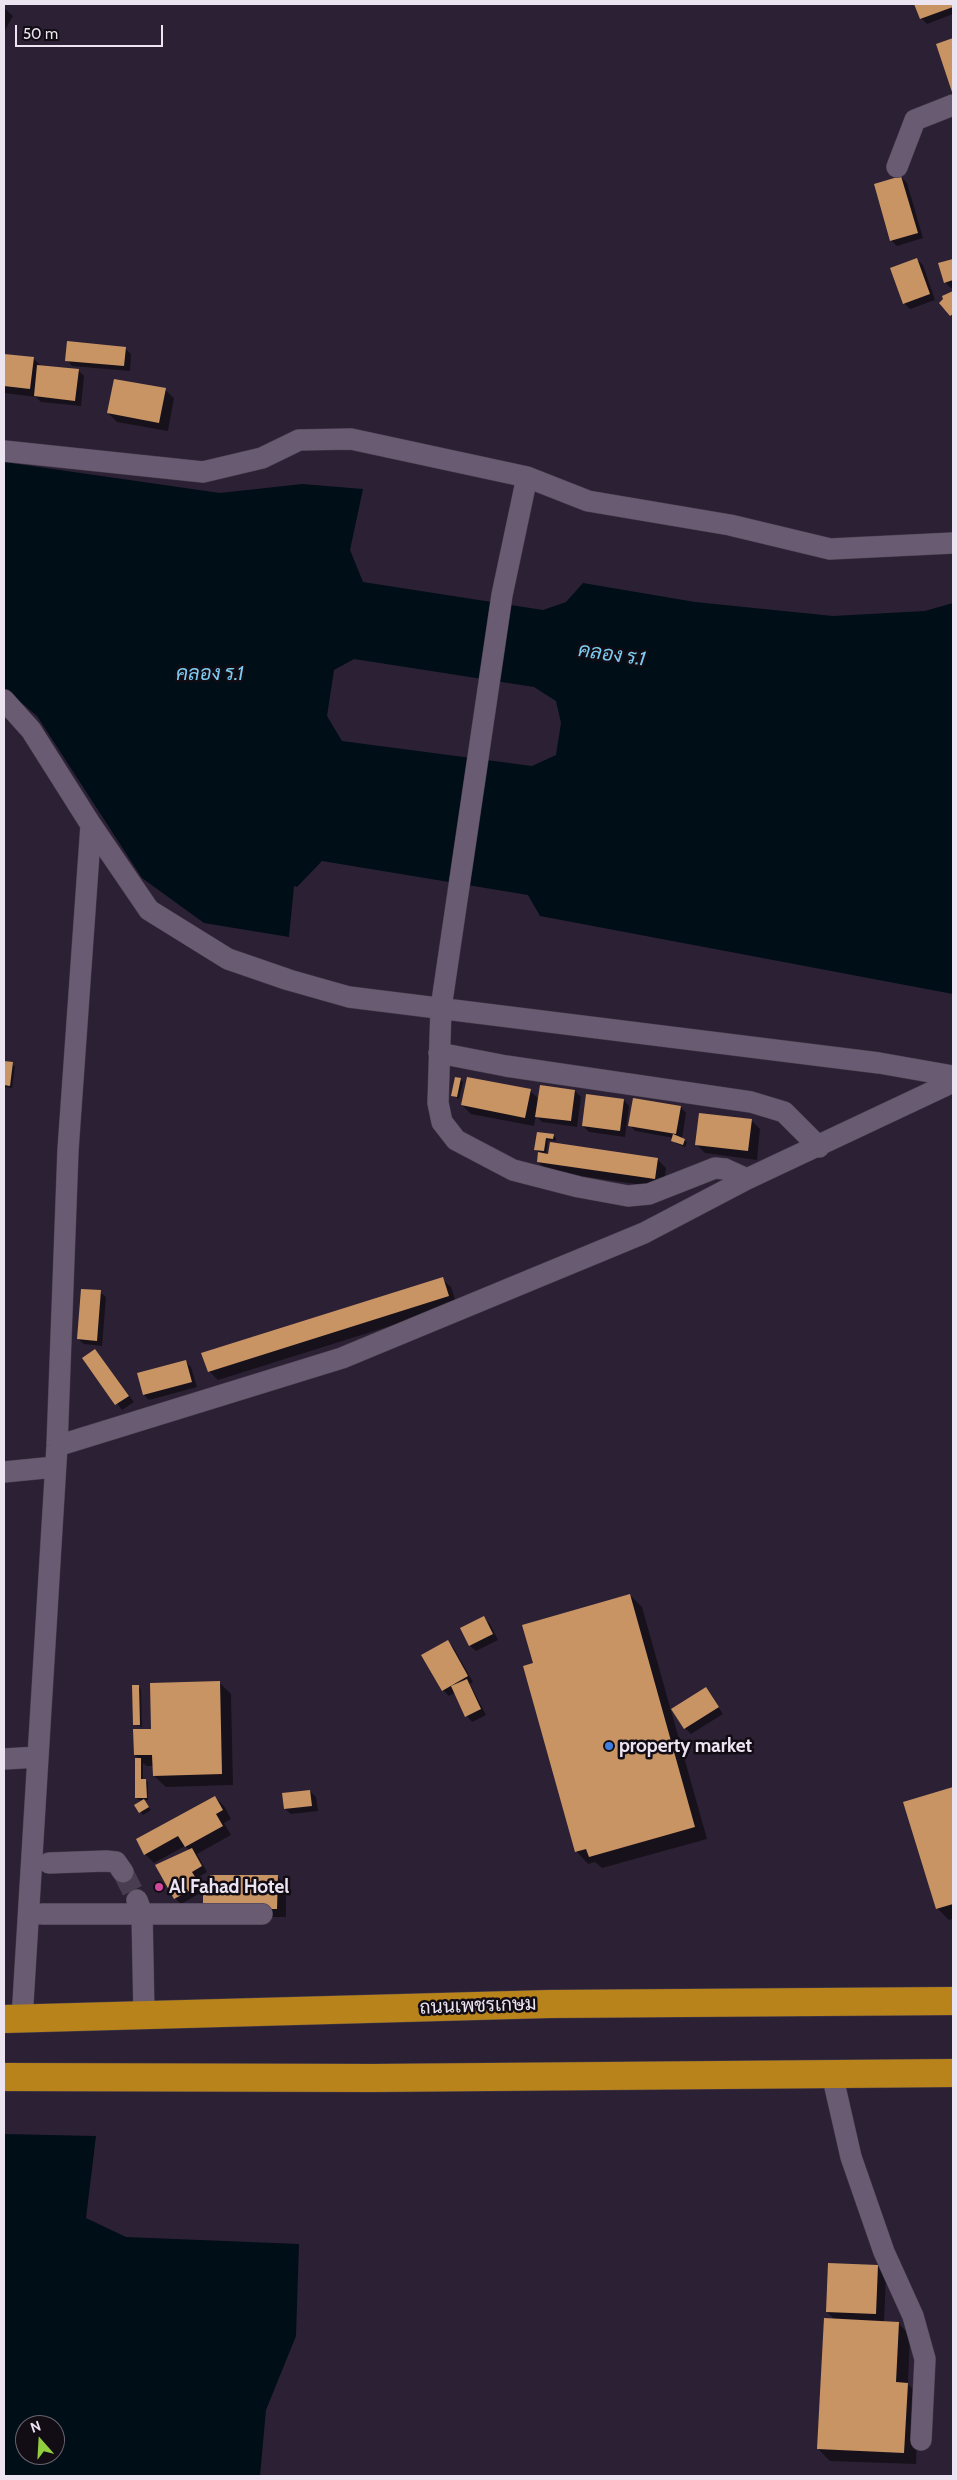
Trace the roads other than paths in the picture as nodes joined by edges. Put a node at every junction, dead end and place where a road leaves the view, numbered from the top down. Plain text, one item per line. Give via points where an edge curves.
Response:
1 (953, 105) edge
2 (897, 167) dead end
3 (4, 451) edge
4 (527, 477) junction
5 (953, 543) edge
6 (4, 700) edge
7 (91, 825) junction
8 (441, 1008) junction
9 (439, 1053) junction
10 (953, 1076) edge
11 (953, 1082) edge
12 (818, 1147) junction
13 (747, 1179) junction
14 (56, 1456) junction
15 (4, 1472) edge
16 (38, 1757) junction
17 (4, 1759) edge
18 (49, 1863) dead end
19 (122, 1872) tunnel mouth
20 (140, 1906) junction
21 (42, 1914) dead end
22 (262, 1914) dead end
23 (953, 2001) edge
24 (144, 2015) junction
25 (13, 2019) edge
26 (953, 2073) edge
27 (832, 2074) junction
28 (4, 2077) edge
29 (921, 2440) dead end

1 - 2 street via 915,120
3 - 4 street via 202,472 262,458 299,440 351,439
4 - 5 street via 588,501 730,525 830,549
4 - 8 street via 502,595
6 - 7 street via 31,730
7 - 8 street via 149,910 228,959 349,997
7 - 14 street via 68,1150
8 - 9 street
8 - 10 street via 879,1063
9 - 12 street via 751,1102 784,1112
9 - 13 street via 438,1103 442,1122 456,1140 512,1170 628,1196 649,1194 715,1168
11 - 12 street
12 - 13 street
13 - 14 street via 644,1232 342,1358
14 - 15 street
14 - 16 street
16 - 17 street
16 - 25 street
18 - 19 street via 106,1860 116,1862
20 - 21 street
20 - 22 street
20 - 24 street
23 - 24 highway, ถนนเพชรเกษม via 549,2004
24 - 25 highway, ถนนเพชรเกษม
26 - 27 highway
27 - 28 highway
27 - 29 street via 851,2157 884,2252 913,2316 925,2359

